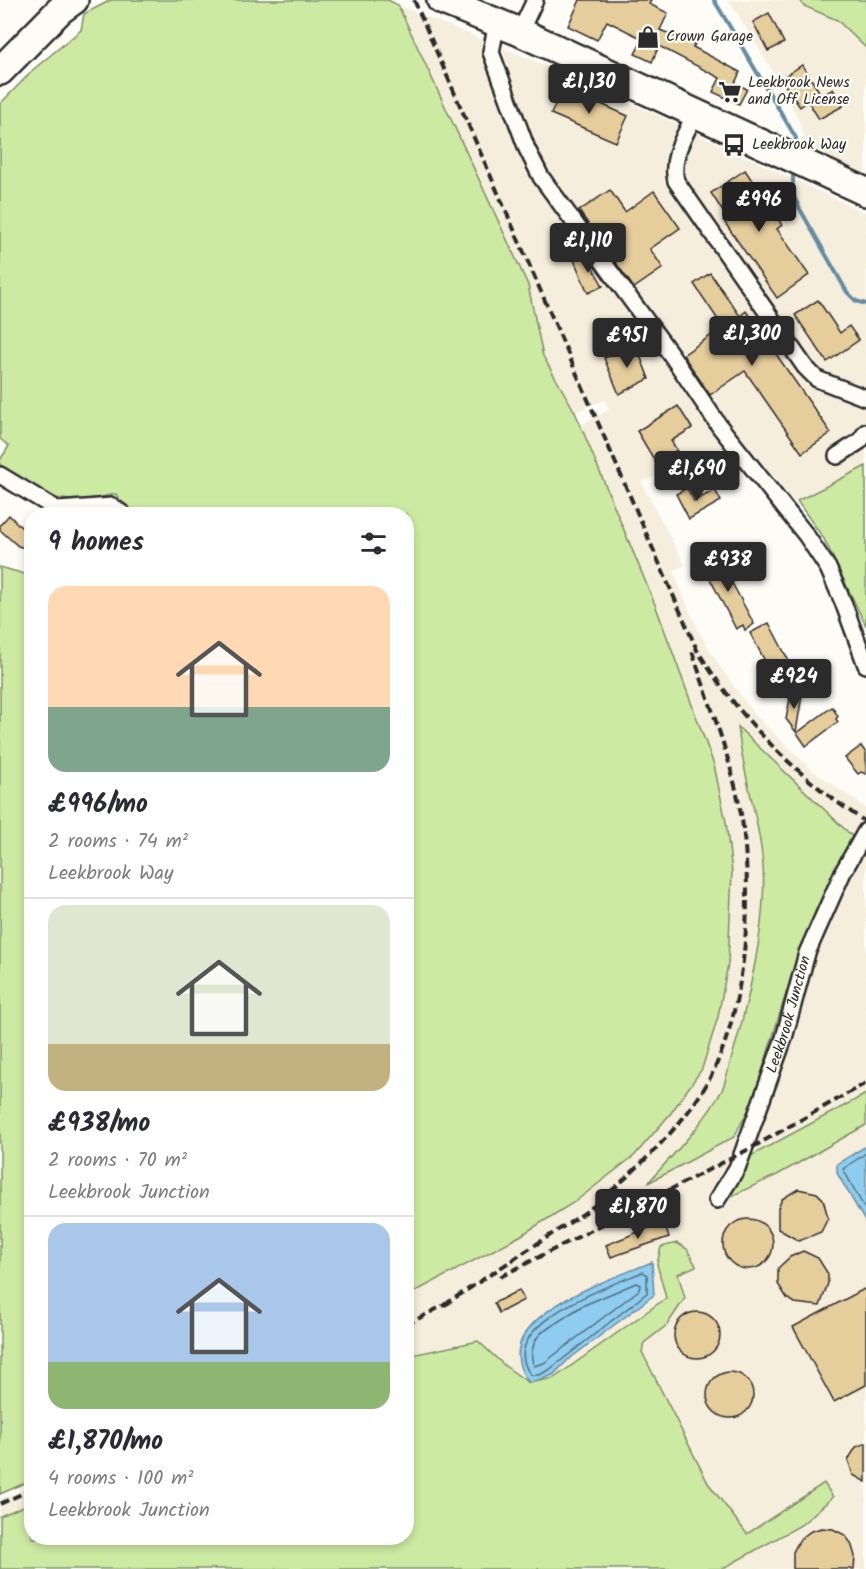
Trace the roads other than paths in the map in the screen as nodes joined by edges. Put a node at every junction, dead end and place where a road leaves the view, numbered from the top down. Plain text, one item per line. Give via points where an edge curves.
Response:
1 (75, 0) edge
2 (441, 0) edge
3 (535, 0) edge
4 (509, 28) junction
5 (0, 71) edge
6 (696, 112) junction
7 (866, 192) edge
8 (866, 398) edge
9 (866, 432) edge
10 (837, 456) dead end
11 (0, 475) edge
12 (53, 507) edge
13 (98, 507) edge
14 (113, 507) edge
15 (866, 664) edge
16 (866, 831) edge
17 (717, 1200) dead end

1 - 5 highway via 60,10
2 - 4 highway
3 - 4 street
4 - 6 highway
4 - 15 street via 491,52 541,177 720,427 806,534 828,568
6 - 7 highway
6 - 8 street via 675,157 676,181 805,366 818,379
9 - 10 street via 860,441
11 - 12 street
13 - 14 street
16 - 17 street, Leekbrook Junction via 807,953 784,1038 743,1152

